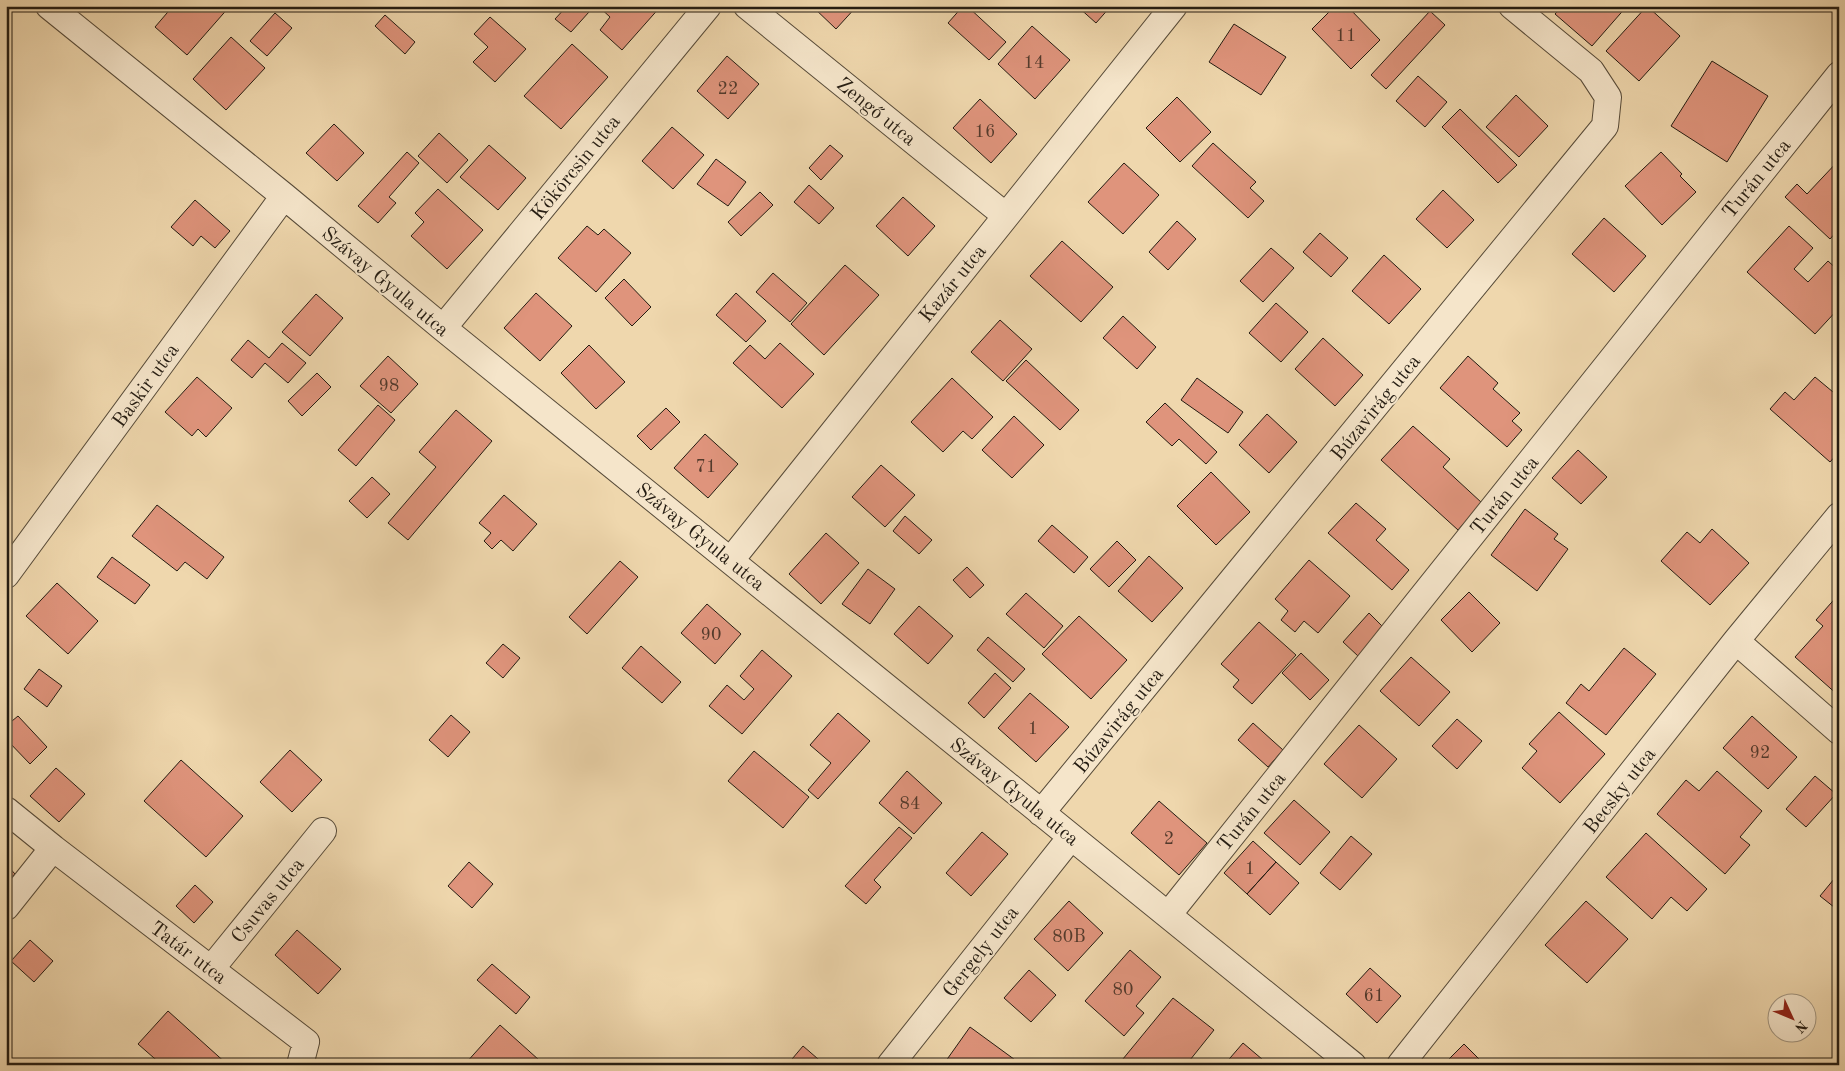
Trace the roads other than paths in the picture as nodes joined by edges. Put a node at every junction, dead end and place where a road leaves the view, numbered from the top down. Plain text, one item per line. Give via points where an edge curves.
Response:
1 (49, 6) edge
2 (708, 6) edge
3 (747, 6) edge
4 (1174, 6) edge
5 (1512, 6) edge
6 (1839, 75) edge
7 (284, 196) junction
8 (1006, 216) junction
9 (443, 328) junction
10 (1839, 516) edge
11 (731, 560) junction
12 (6, 575) edge
13 (1736, 642) junction
14 (1839, 731) edge
15 (6, 810) edge
16 (1041, 813) junction
17 (323, 831) dead end
18 (1071, 837) junction
19 (53, 848) junction
20 (6, 907) edge
21 (1168, 915) junction
22 (211, 969) junction
23 (300, 1065) edge
24 (890, 1065) edge
25 (1353, 1065) edge
26 (1400, 1065) edge

1 - 7 street, Szávay Gyula utca
2 - 9 street, Kökörcsin utca
3 - 8 street, Zengő utca
4 - 8 street, Kazár utca
5 - 16 street, Búzavirág utca via 1591,71 1608,98 1605,126
6 - 21 street, Turán utca
7 - 9 street, Szávay Gyula utca
7 - 12 street, Baskir utca
8 - 11 street, Kazár utca
9 - 11 street, Szávay Gyula utca
10 - 13 street, Becsky utca
11 - 16 street, Szávay Gyula utca
13 - 14 street
13 - 26 street, Becsky utca
15 - 19 street
16 - 18 street, Szávay Gyula utca
17 - 22 street, Csuvas utca
18 - 21 street, Szávay Gyula utca
18 - 24 street, Gergely utca
19 - 20 street
19 - 22 street, Tatár utca
21 - 25 street, Szávay Gyula utca
22 - 23 street, Tatár utca via 306,1042

